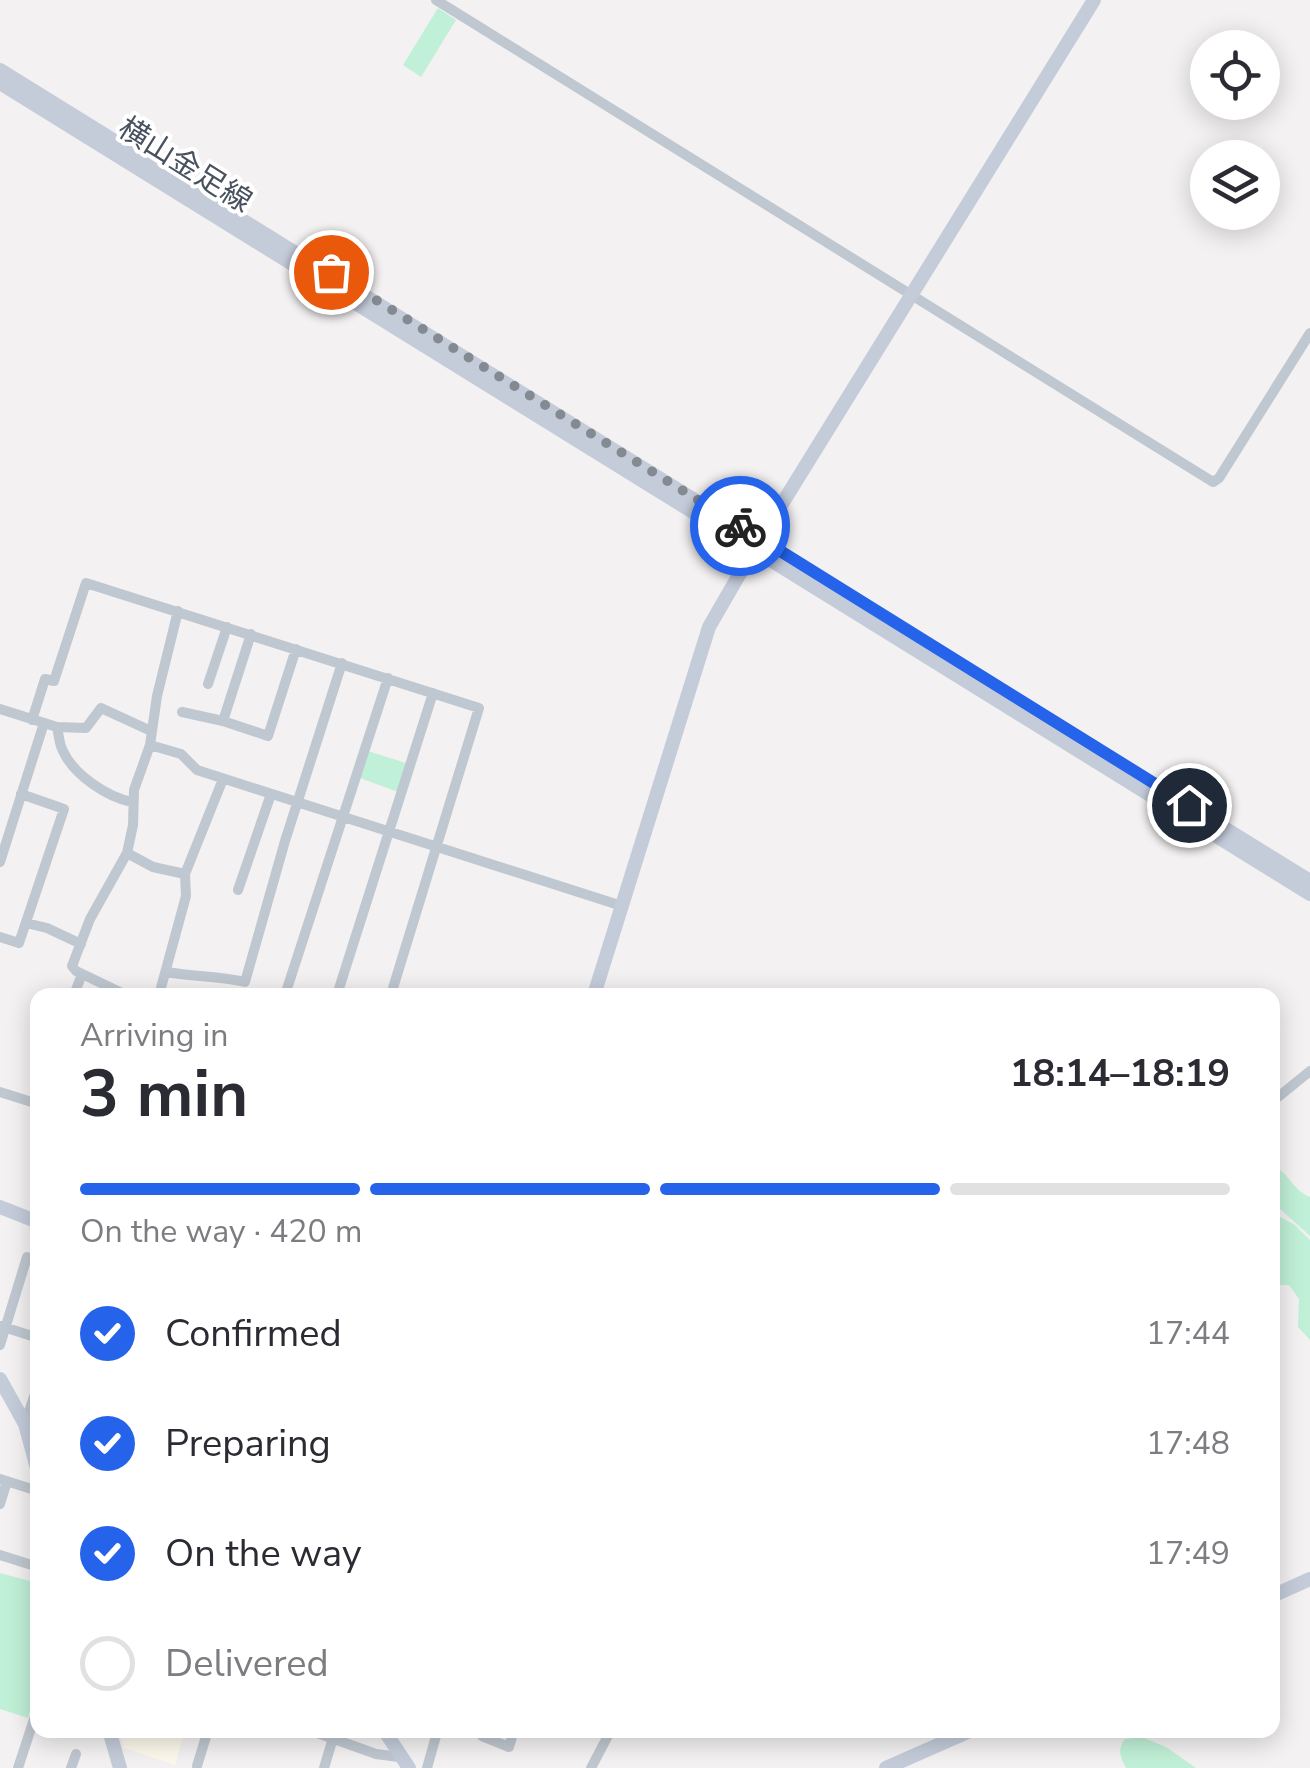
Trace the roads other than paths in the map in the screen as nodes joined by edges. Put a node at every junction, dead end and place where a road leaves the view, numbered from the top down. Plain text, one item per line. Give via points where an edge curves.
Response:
1 (436, 0) edge
2 (1094, 0) edge
3 (0, 70) edge
4 (0, 83) edge
5 (912, 295) junction
6 (1310, 333) edge
7 (758, 544) junction
8 (178, 611) junction
9 (227, 627) junction
10 (250, 634) junction
11 (296, 649) junction
12 (342, 664) junction
13 (388, 678) junction
14 (208, 684) dead end
15 (433, 693) junction
16 (0, 709) edge
17 (182, 712) dead end
18 (38, 721) junction
19 (223, 721) junction
20 (57, 728) junction
21 (152, 731) junction
22 (150, 744) junction
23 (223, 779) junction
24 (22, 794) junction
25 (271, 794) junction
26 (132, 802) junction
27 (299, 804) junction
28 (344, 816) junction
29 (388, 831) junction
30 (436, 846) junction
31 (127, 853) junction
32 (0, 862) edge
33 (185, 874) junction
34 (1310, 881) edge
35 (238, 890) dead end
36 (1310, 894) edge
37 (622, 906) junction
38 (26, 923) junction
39 (0, 937) edge
40 (81, 944) junction
41 (167, 972) junction
42 (82, 974) junction
43 (77, 988) edge
44 (109, 988) edge
45 (161, 988) edge
46 (287, 988) edge
47 (339, 988) edge
48 (393, 988) dead end
49 (596, 988) edge
50 (1310, 1071) edge
51 (0, 1092) edge
52 (1280, 1095) edge
53 (30, 1101) edge
54 (0, 1207) edge
55 (30, 1219) edge
56 (27, 1257) dead end
57 (3, 1326) edge
58 (30, 1335) edge
59 (0, 1345) edge
60 (0, 1379) edge
61 (30, 1409) edge
62 (25, 1424) junction
63 (30, 1442) edge
64 (4, 1480) edge
65 (30, 1488) edge
66 (0, 1504) edge
67 (0, 1555) edge
68 (30, 1565) edge
69 (1310, 1579) edge
70 (1280, 1592) edge
71 (30, 1731) edge
72 (112, 1738) edge
73 (206, 1738) edge
74 (333, 1738) joint
75 (389, 1738) edge
76 (435, 1738) edge
77 (487, 1738) edge
78 (512, 1738) edge
79 (607, 1738) edge
80 (954, 1738) edge
81 (76, 1754) dead end
82 (376, 1754) junction
83 (404, 1762) edge
84 (197, 1766) edge
85 (18, 1768) edge
86 (71, 1768) edge
87 (120, 1768) edge
88 (324, 1768) edge
89 (372, 1768) edge
90 (427, 1768) edge
91 (591, 1768) edge
92 (886, 1768) edge

1 - 5 street
2 - 5 street
3 - 7 street, 横山金足線
4 - 7 street, 横山金足線
5 - 6 street via 1214,482
5 - 7 street
7 - 34 street, 横山金足線
7 - 36 street, 横山金足線
7 - 37 street via 709,627
8 - 9 street
8 - 18 street via 86,583 54,681 45,680
8 - 21 street
9 - 10 street
9 - 14 street
10 - 11 street
10 - 19 street
11 - 12 street
11 - 19 street via 268,736
12 - 13 street
12 - 27 street
13 - 15 street
13 - 28 street
15 - 29 street
15 - 30 street via 480,708
16 - 18 street
17 - 19 street
18 - 20 street
18 - 24 street
20 - 21 street via 86,728 101,708
20 - 26 street via 67,758 104,794
21 - 22 street
22 - 23 street
22 - 26 street
23 - 25 street
23 - 33 street
24 - 32 street
24 - 38 street via 64,808
25 - 27 street
25 - 35 street
26 - 31 street
27 - 28 street
27 - 41 street via 245,982
28 - 29 street
28 - 46 street
29 - 30 street
29 - 47 street
30 - 37 street
30 - 48 street
31 - 33 street
31 - 40 street
33 - 41 street
37 - 49 street
38 - 39 street via 20,942
38 - 40 street
40 - 42 street via 72,966
41 - 45 street
42 - 43 street
42 - 44 street
50 - 52 street
51 - 53 street
54 - 55 street
56 - 57 street
57 - 58 street
57 - 59 street
60 - 62 street
61 - 62 street
62 - 63 street
64 - 65 street
64 - 66 street
67 - 68 street
69 - 70 street
71 - 85 street
72 - 87 street
73 - 84 street
74 - 82 street
74 - 88 street
75 - 83 street
76 - 90 street
77 - 78 street via 509,1747
79 - 91 street
80 - 92 street
81 - 86 street
82 - 83 street
82 - 89 street

